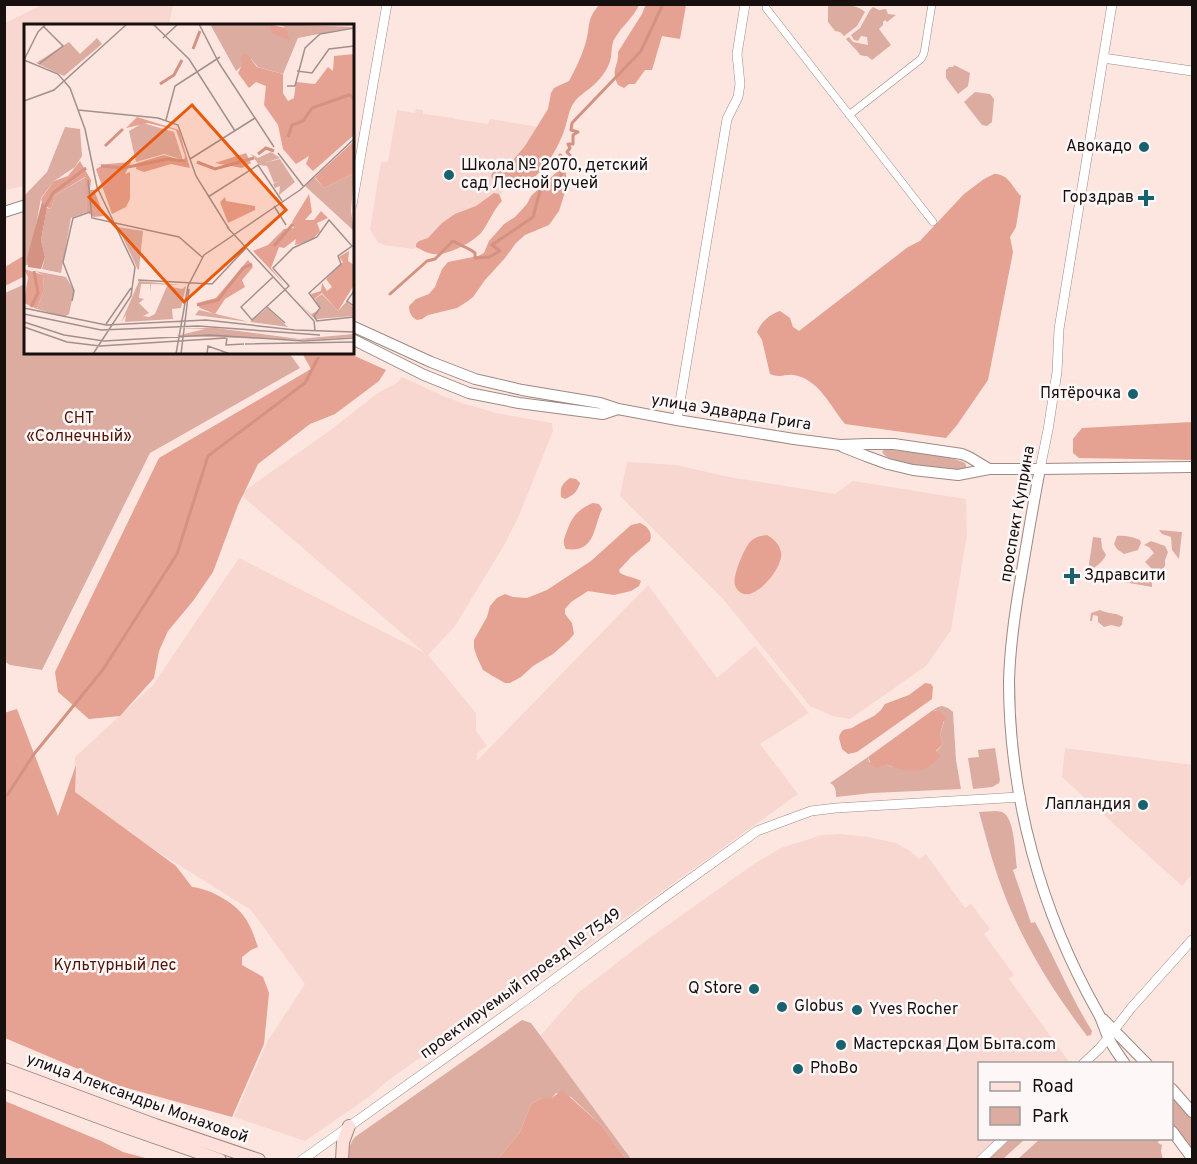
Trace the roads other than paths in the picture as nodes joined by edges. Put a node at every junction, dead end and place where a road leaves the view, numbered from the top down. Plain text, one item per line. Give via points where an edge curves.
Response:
1 (387, 4) edge
2 (745, 4) edge
3 (932, 4) edge
4 (1112, 4) edge
5 (766, 8) dead end
6 (1103, 58) junction
7 (1192, 71) edge
8 (849, 115) junction
9 (354, 194) edge
10 (24, 206) edge
11 (4, 212) edge
12 (933, 222) dead end
13 (354, 327) edge
14 (354, 340) edge
15 (618, 409) junction
16 (677, 420) junction
17 (840, 445) junction
18 (1192, 467) edge
19 (989, 469) junction
20 (1041, 470) junction
21 (1020, 797) junction
22 (1192, 940) edge
23 (1111, 1034) junction
24 (1085, 1062) edge
25 (1124, 1062) edge
26 (1145, 1062) edge
27 (4, 1069) edge
28 (4, 1082) edge
29 (1173, 1090) edge
30 (1192, 1112) edge
31 (349, 1126) junction
32 (1173, 1132) edge
33 (1002, 1140) edge
34 (1192, 1158) edge
35 (220, 1160) edge
36 (259, 1160) edge
37 (302, 1160) edge
38 (342, 1160) edge
39 (981, 1160) edge

1 - 9 street
2 - 16 street via 737,54 739,93 727,117
3 - 8 street via 921,59
4 - 6 street, проспект Куприна
5 - 8 street
6 - 7 street
6 - 20 street, проспект Куприна via 1059,330 1057,372
8 - 12 street
10 - 11 street
13 - 15 street, улица Эдварда Грига via 475,379
14 - 15 street, улица Эдварда Грига via 469,393 603,414
15 - 16 street, улица Эдварда Грига
16 - 17 street, улица Эдварда Грига
17 - 19 street, улица Эдварда Грига via 894,444 962,454
17 - 19 street, улица Эдварда Грига via 913,470 958,475
18 - 20 street, улица Эдварда Грига
19 - 20 street, улица Эдварда Грига
20 - 21 street, проспект Куприна via 1023,561 1010,660 1012,733
21 - 23 street, проспект Куприна via 1052,914 1082,984
21 - 31 street, проектируемый проезд № 7549 via 811,811 757,831
22 - 23 street
23 - 24 street
23 - 25 street, проспект Куприна
23 - 26 street, проспект Куприна
27 - 36 main road, улица Александры Монаховой
28 - 35 main road, улица Александры Монаховой
29 - 30 street
31 - 37 street, проектируемый проезд № 7549
31 - 38 main road
32 - 34 street
33 - 39 street

